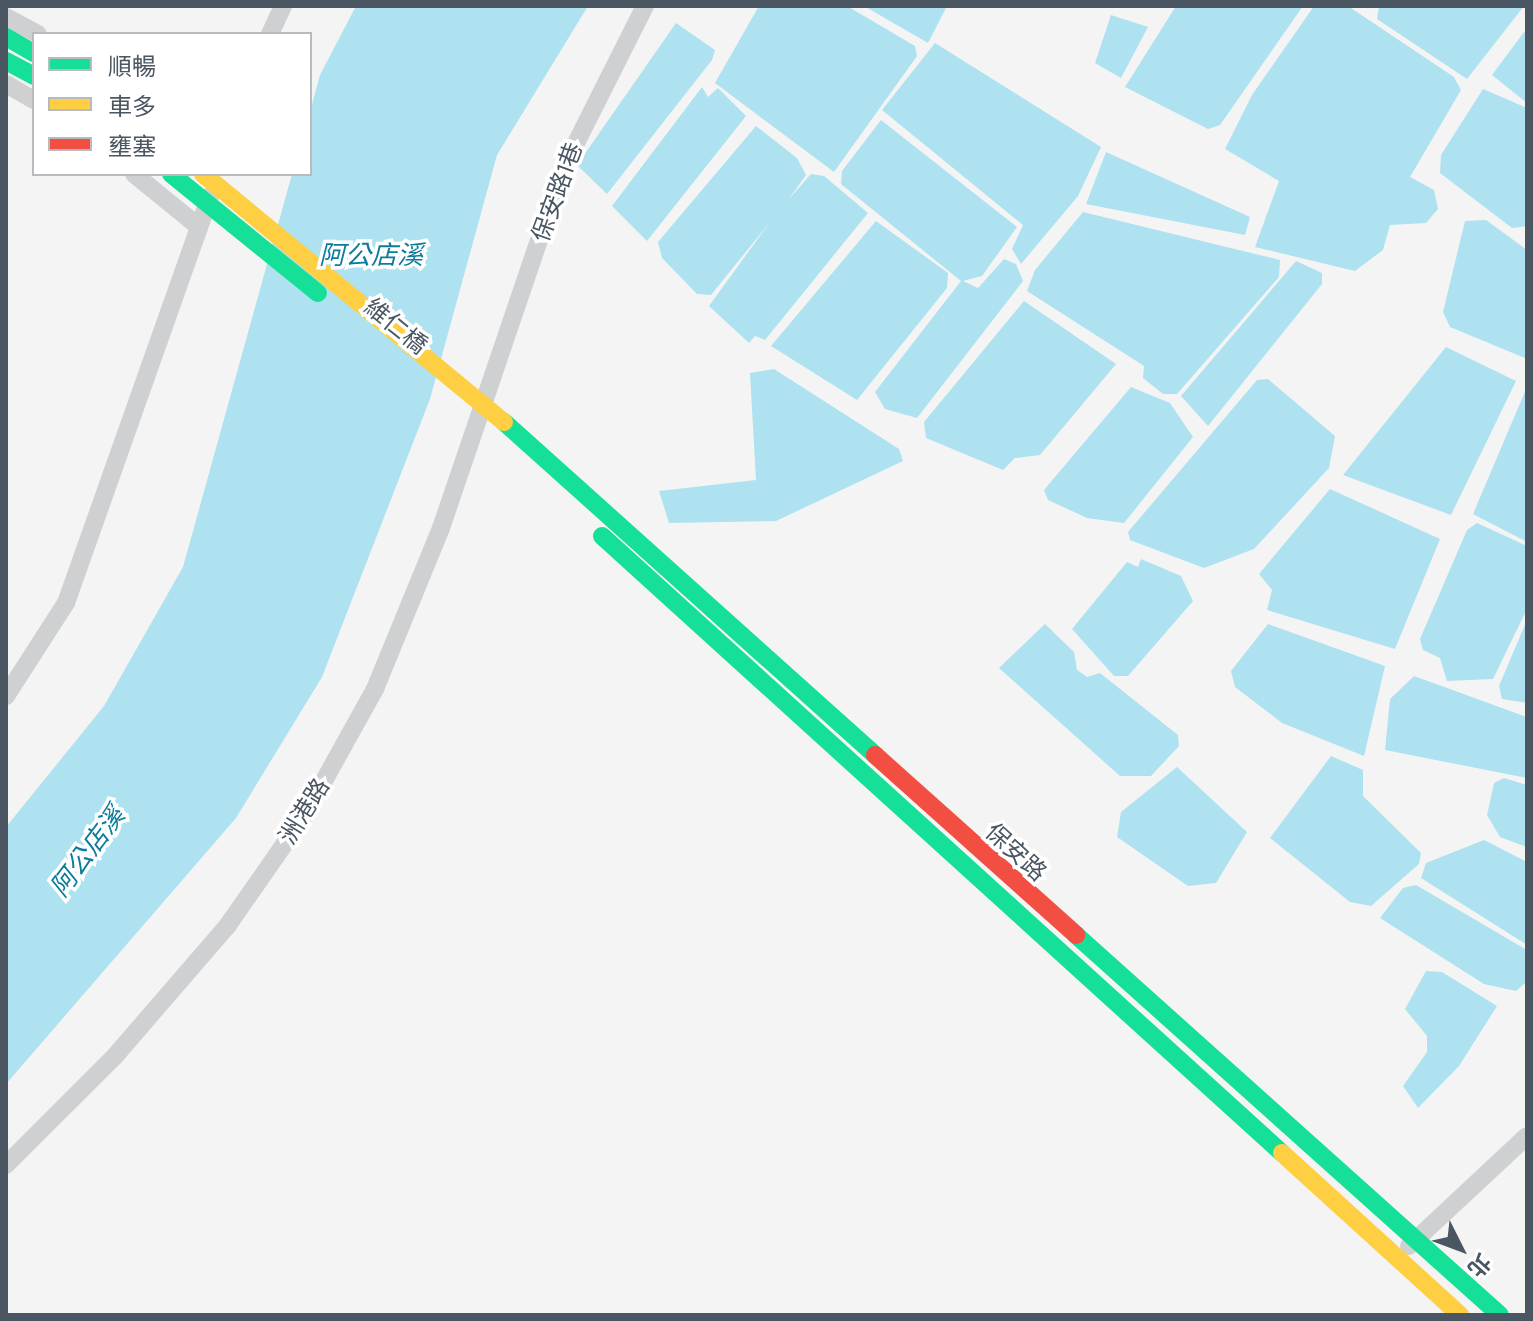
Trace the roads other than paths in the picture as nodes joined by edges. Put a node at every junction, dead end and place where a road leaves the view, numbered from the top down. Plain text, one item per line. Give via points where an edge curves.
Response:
1 (283, 6) edge
2 (645, 6) edge
3 (6, 17) edge
4 (34, 32) edge
5 (271, 32) edge
6 (6, 37) edge
7 (32, 52) edge
8 (6, 61) edge
9 (32, 75) edge
10 (6, 84) edge
11 (32, 99) edge
12 (136, 176) edge
13 (173, 176) edge
14 (205, 176) edge
15 (217, 176) edge
16 (199, 227) junction
17 (490, 386) joint
18 (500, 429) junction
19 (6, 696) edge
20 (1527, 1136) edge
21 (6, 1165) edge
22 (1415, 1239) junction
23 (1398, 1259) junction
24 (1460, 1315) edge
25 (1500, 1315) edge

1 - 5 street
2 - 17 street, 保安路1巷 via 563,169
3 - 4 street
6 - 7 main road
8 - 9 main road
10 - 11 street
12 - 16 street
13 - 18 main road, 維仁橋
14 - 18 main road, 維仁橋
15 - 16 street
16 - 19 street via 66,603
17 - 21 street, 洲港路 via 375,689 306,813 218,937 115,1056
18 - 22 main road, 保安路
18 - 23 main road, 保安路
20 - 22 street
22 - 23 street
22 - 25 main road, 保安路
23 - 24 main road, 保安路

